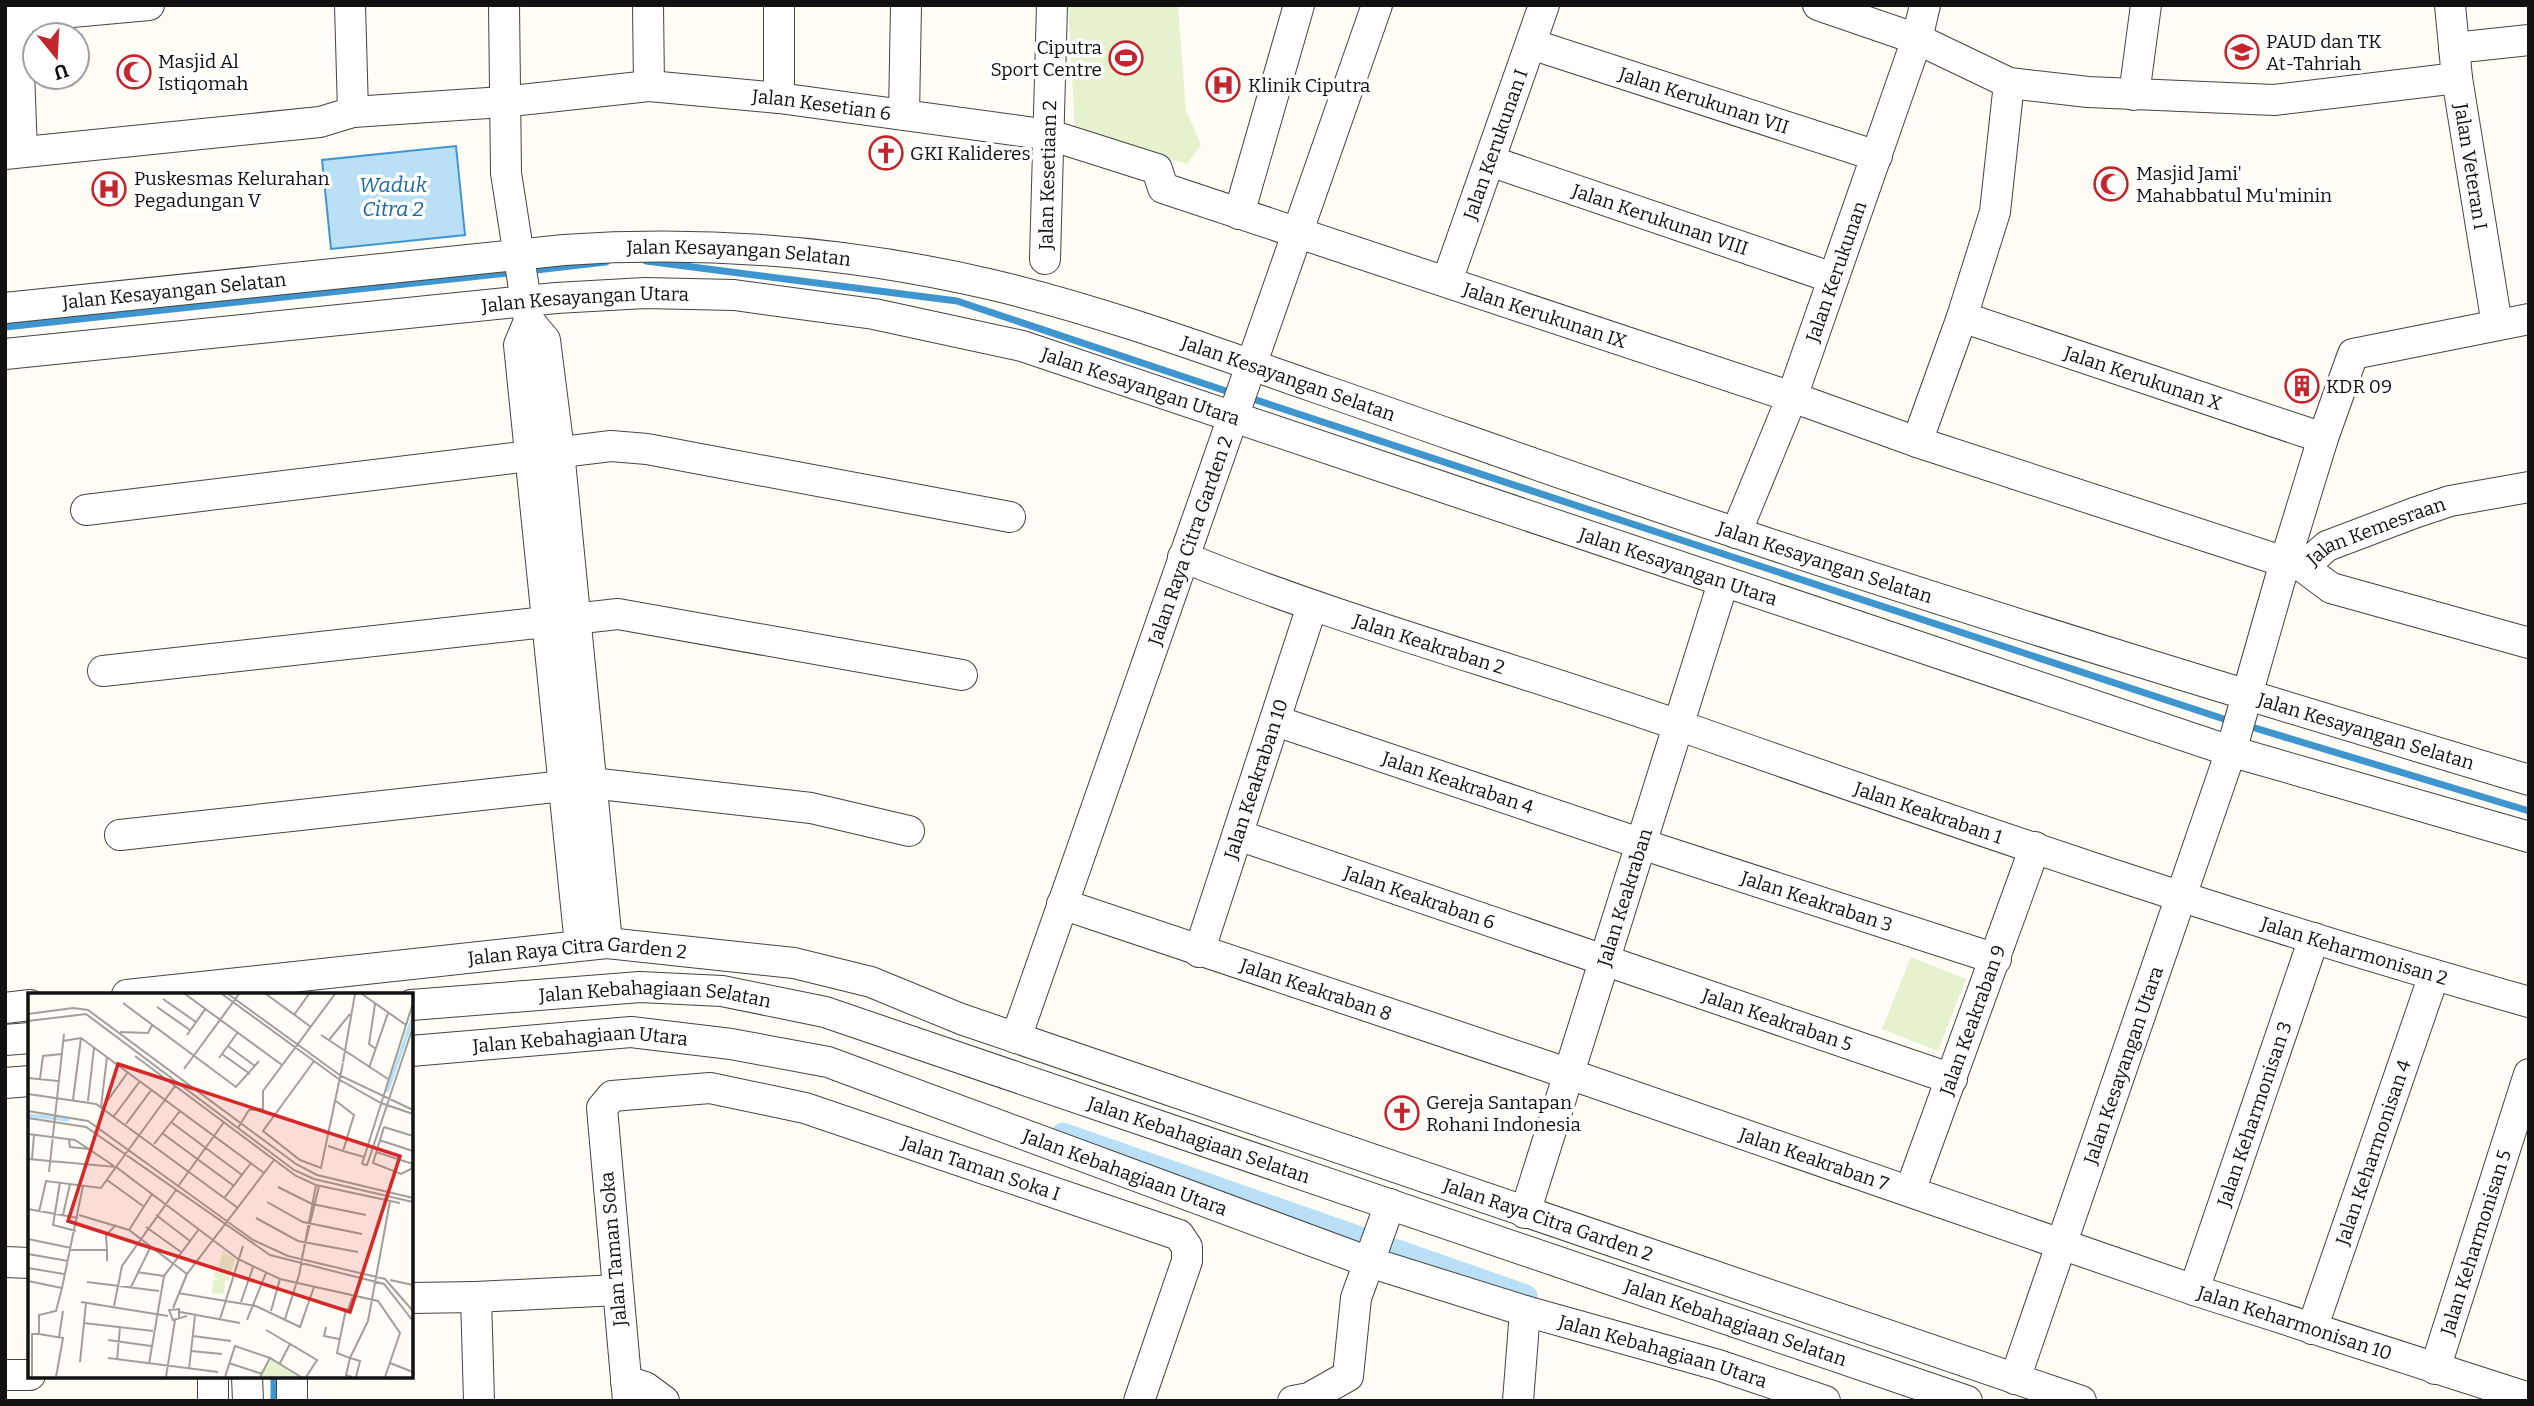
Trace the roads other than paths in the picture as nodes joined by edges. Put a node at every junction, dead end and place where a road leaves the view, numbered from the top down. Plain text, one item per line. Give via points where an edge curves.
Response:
1 (149, 5) edge
2 (350, 5) edge
3 (504, 5) edge
4 (648, 5) edge
5 (779, 5) edge
6 (906, 5) edge
7 (1052, 5) edge
8 (1299, 5) edge
9 (1377, 5) edge
10 (1544, 5) edge
11 (1818, 5) edge
12 (1925, 5) edge
13 (2147, 5) edge
14 (2450, 5) edge
15 (36, 11) edge
16 (1917, 39) junction
17 (2529, 40) edge
18 (1531, 44) junction
19 (2454, 48) junction
20 (2457, 78) junction
21 (2009, 83) junction
22 (649, 86) junction
23 (2134, 95) junction
24 (779, 98) junction
25 (503, 102) junction
26 (353, 112) junction
27 (904, 114) junction
28 (1049, 135) junction
29 (14, 153) edge
30 (1877, 156) junction
31 (1490, 161) junction
32 (1239, 215) junction
33 (1298, 234) junction
34 (518, 259) junction
35 (1045, 259) dead end
36 (1833, 278) junction
37 (1447, 281) junction
38 (526, 305) junction
39 (5, 308) edge
40 (1962, 317) junction
41 (2529, 319) edge
42 (2497, 325) junction
43 (5, 354) edge
44 (1251, 365) junction
45 (1792, 397) junction
46 (1234, 412) junction
47 (2323, 438) junction
48 (1917, 442) junction
49 (545, 453) junction
50 (2529, 487) edge
51 (86, 510) dead end
52 (1010, 517) dead end
53 (1736, 533) junction
54 (1183, 557) junction
55 (2294, 564) junction
56 (1723, 583) junction
57 (1312, 606) junction
58 (562, 619) junction
59 (2529, 643) edge
60 (103, 671) dead end
61 (962, 675) dead end
62 (2247, 696) junction
63 (1276, 721) junction
64 (1677, 725) junction
65 (2231, 749) junction
66 (2529, 780) edge
67 (578, 785) junction
68 (909, 831) dead end
69 (120, 835) dead end
70 (1238, 835) junction
71 (2529, 837) edge
72 (1640, 844) junction
73 (2035, 847) junction
74 (2180, 898) junction
75 (1062, 904) junction
76 (2314, 937) junction
77 (594, 944) junction
78 (1199, 952) junction
79 (1996, 959) junction
80 (1602, 961) junction
81 (2434, 975) junction
82 (145, 993) edge
83 (2529, 1002) edge
84 (28, 1005) edge
85 (413, 1005) edge
86 (5, 1008) edge
87 (28, 1038) edge
88 (1016, 1038) junction
89 (5, 1040) edge
90 (413, 1051) edge
91 (1569, 1073) junction
92 (2529, 1074) edge
93 (1952, 1079) junction
94 (28, 1081) edge
95 (5, 1083) edge
96 (608, 1098) joint
97 (1910, 1191) junction
98 (1390, 1204) junction
99 (1525, 1213) junction
100 (2061, 1243) junction
101 (5, 1262) edge
102 (1369, 1262) junction
103 (28, 1263) edge
104 (617, 1290) junction
105 (2194, 1290) junction
106 (476, 1297) junction
107 (413, 1298) edge
108 (1525, 1311) junction
109 (1732, 1325) junction
110 (2312, 1328) junction
111 (1718, 1363) junction
112 (2435, 1369) junction
113 (28, 1375) edge
114 (5, 1376) edge
115 (213, 1378) edge
116 (247, 1378) edge
117 (292, 1378) edge
118 (2015, 1379) junction
119 (627, 1391) edge
120 (2529, 1398) edge
121 (1958, 1399) edge
122 (213, 1401) edge
123 (248, 1401) edge
124 (292, 1401) edge
125 (479, 1401) edge
126 (664, 1401) edge
127 (1139, 1401) edge
128 (1293, 1401) edge
129 (1518, 1401) edge
130 (1825, 1401) edge
131 (2081, 1401) edge

1 - 15 street
2 - 26 street
3 - 25 street
4 - 22 street
5 - 24 street
6 - 27 street
7 - 28 street, Jalan Kesetiaan 2
8 - 32 street
9 - 33 street, Jalan Raya Citra Garden 2
10 - 18 street, Jalan Kerukunan I
11 - 16 street
12 - 16 street, Jalan Kerukunan
13 - 23 street
14 - 19 street, Jalan Veteran I
15 - 29 street via 17,17
16 - 21 street
16 - 30 street, Jalan Kerukunan
17 - 19 street
18 - 30 street, Jalan Kerukunan VII
18 - 31 street, Jalan Kerukunan I
19 - 20 street, Jalan Veteran I
20 - 23 street via 2274,100
20 - 42 street, Jalan Veteran I
21 - 23 street
21 - 40 street via 1995,212
22 - 24 street, Jalan Kesetian 6
22 - 25 street, Jalan Kesetian 6
24 - 27 street, Jalan Kesetian 6
25 - 26 street, Jalan Kesetian 6
25 - 34 street via 506,173
26 - 29 street, Jalan Kesetian 6 via 320,122
27 - 28 street, Jalan Kesetian 6
28 - 32 street, Jalan Kesetian 6 via 1157,169 1163,188
28 - 35 street, Jalan Kesetiaan 2
30 - 36 street, Jalan Kerukunan
31 - 36 street, Jalan Kerukunan VIII
31 - 37 street, Jalan Kerukunan I
32 - 33 street, Jalan Kesetian 6
33 - 37 street, Jalan Kerukunan IX
33 - 44 street, Jalan Raya Citra Garden 2
34 - 38 street
34 - 39 street, Jalan Kesayangan Selatan
34 - 44 street, Jalan Kesayangan Selatan via 655,245 733,246 862,261 1005,288
36 - 45 street, Jalan Kerukunan
37 - 45 street, Jalan Kerukunan IX
38 - 43 street, Jalan Kesayangan Utara
38 - 46 street, Jalan Kesayangan Utara via 632,293 805,303 1022,346
38 - 49 street via 519,345
40 - 47 street, Jalan Kerukunan X
40 - 48 street
41 - 42 street
42 - 47 street via 2353,354
44 - 46 street, Jalan Raya Citra Garden 2
44 - 53 street, Jalan Kesayangan Selatan
45 - 48 street, Jalan Kerukunan IX
45 - 53 street, Jalan Kerukunan
46 - 54 street, Jalan Raya Citra Garden 2
46 - 56 street, Jalan Kesayangan Utara
47 - 55 street
48 - 55 street, Jalan Kerukunan IX
49 - 51 street
49 - 52 street via 611,446 648,449
49 - 58 street
50 - 55 street, Jalan Kemesraan via 2450,501 2327,546
53 - 62 street, Jalan Kesayangan Selatan
54 - 57 street, Jalan Keakraban 2
54 - 75 street, Jalan Raya Citra Garden 2
55 - 59 street, Jalan Kerukunan IX via 2330,588
55 - 62 street, Jalan Kemesraan
56 - 64 street, Jalan Keakraban
56 - 65 street, Jalan Kesayangan Utara
57 - 63 street, Jalan Keakraban 10
57 - 64 street, Jalan Keakraban 2
58 - 60 street
58 - 61 street via 618,614 641,617
58 - 67 street
62 - 65 street, Jalan Kesayangan Utara
62 - 66 street, Jalan Kesayangan Selatan
63 - 70 street, Jalan Keakraban 10
63 - 72 street, Jalan Keakraban 4
64 - 72 street, Jalan Keakraban
64 - 73 street, Jalan Keakraban 1
65 - 71 street, Jalan Kesayangan Utara
65 - 74 street, Jalan Kesayangan Utara
67 - 68 street via 811,808
67 - 69 street
67 - 77 street
70 - 78 street, Jalan Keakraban 10
70 - 80 street, Jalan Keakraban 6
72 - 79 street, Jalan Keakraban 3
72 - 80 street, Jalan Keakraban
73 - 74 street, Jalan Keakraban 1
73 - 79 street, Jalan Keakraban 9
74 - 76 street, Jalan Keharmonisan 2
74 - 100 street, Jalan Kesayangan Utara
75 - 78 street, Jalan Keakraban 8
75 - 88 street, Jalan Raya Citra Garden 2
76 - 81 street, Jalan Keharmonisan 2
76 - 105 street, Jalan Keharmonisan 3
77 - 82 street, Jalan Raya Citra Garden 2
77 - 88 street, Jalan Raya Citra Garden 2 via 793,964 871,982
78 - 91 street, Jalan Keakraban 8
79 - 93 street, Jalan Keakraban 9
80 - 91 street, Jalan Keakraban
80 - 93 street, Jalan Keakraban 5
81 - 83 street, Jalan Keharmonisan 2
81 - 110 street, Jalan Keharmonisan 4
84 - 86 street
85 - 98 street, Jalan Kebahagiaan Selatan via 640,987 722,991 825,1012
87 - 89 street
88 - 99 street, Jalan Raya Citra Garden 2
90 - 102 street, Jalan Kebahagiaan Utara via 631,1032 828,1062
91 - 97 street, Jalan Keakraban 7
91 - 99 street, Jalan Keakraban
92 - 112 street, Jalan Keharmonisan 5
93 - 97 street, Jalan Keakraban 9
94 - 95 street
96 - 104 street, Jalan Taman Soka via 601,1116
96 - 127 street, Jalan Taman Soka I via 710,1088 805,1108 1178,1235 1187,1247 1187,1261
97 - 100 street, Jalan Keakraban 7
98 - 102 street
98 - 109 street, Jalan Kebahagiaan Selatan
99 - 118 street, Jalan Raya Citra Garden 2
100 - 105 street, Jalan Keharmonisan 10
100 - 118 street, Jalan Kesayangan Utara
101 - 103 street
102 - 108 street, Jalan Kebahagiaan Utara
102 - 128 street via 1356,1298 1348,1376 1309,1398
104 - 106 street
104 - 119 street, Jalan Taman Soka
105 - 110 street, Jalan Keharmonisan 10
106 - 107 street
106 - 125 street
108 - 111 street, Jalan Kebahagiaan Utara
108 - 129 street
109 - 111 street
109 - 121 street, Jalan Kebahagiaan Selatan
110 - 112 street, Jalan Keharmonisan 10
111 - 130 street, Jalan Kebahagiaan Utara
112 - 120 street, Jalan Keharmonisan 10
113 - 114 street
115 - 122 street
116 - 123 street
117 - 124 street
118 - 131 street, Jalan Raya Citra Garden 2
119 - 126 street via 645,1387

